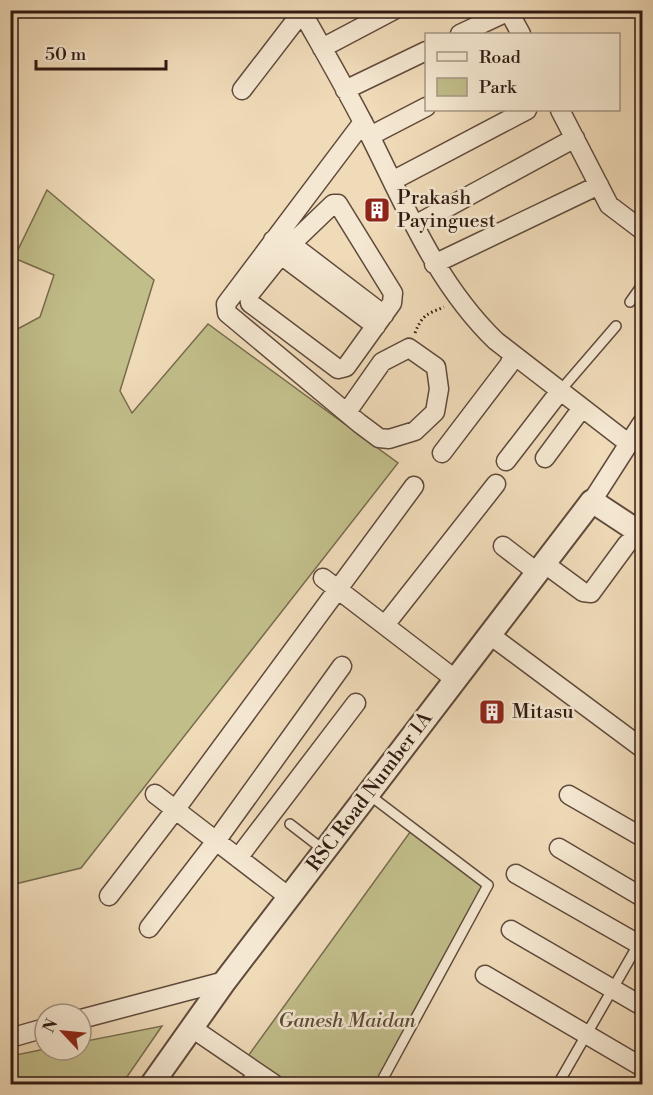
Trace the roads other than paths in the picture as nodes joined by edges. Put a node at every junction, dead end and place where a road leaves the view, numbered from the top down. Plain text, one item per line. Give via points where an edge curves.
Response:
1 (394, 10) edge
2 (303, 11) edge
3 (508, 11) edge
4 (462, 33) edge
5 (520, 33) edge
6 (322, 48) junction
7 (425, 51) edge
8 (242, 90) dead end
9 (345, 90) junction
10 (425, 107) edge
11 (525, 111) edge
12 (561, 111) edge
13 (366, 129) junction
14 (575, 138) junction
15 (392, 180) junction
16 (599, 185) junction
17 (414, 225) junction
18 (642, 230) edge
19 (282, 247) junction
20 (434, 264) junction
21 (642, 285) edge
22 (630, 302) dead end
23 (380, 321) junction
24 (616, 326) dead end
25 (513, 354) junction
26 (560, 392) junction
27 (582, 408) junction
28 (347, 412) junction
29 (642, 423) edge
30 (628, 443) junction
31 (442, 453) dead end
32 (545, 458) dead end
33 (506, 461) dead end
34 (496, 484) dead end
35 (414, 486) dead end
36 (592, 501) junction
37 (635, 539) edge
38 (503, 546) dead end
39 (542, 568) junction
40 (330, 584) junction
41 (385, 625) junction
42 (490, 635) junction
43 (342, 666) dead end
44 (456, 680) junction
45 (356, 703) dead end
46 (642, 748) edge
47 (155, 794) dead end
48 (368, 794) junction
49 (569, 795) dead end
50 (176, 810) junction
51 (290, 824) dead end
52 (642, 837) edge
53 (216, 841) junction
54 (559, 848) dead end
55 (325, 851) junction
56 (238, 858) junction
57 (516, 874) dead end
58 (110, 896) dead end
59 (289, 897) junction
60 (642, 897) edge
61 (149, 928) dead end
62 (511, 930) dead end
63 (641, 943) edge
64 (485, 975) dead end
65 (225, 981) junction
66 (613, 989) junction
67 (642, 1006) edge
68 (93, 1016) edge
69 (192, 1028) junction
70 (33, 1031) edge
71 (587, 1034) junction
72 (10, 1038) edge
73 (642, 1067) edge
74 (249, 1078) edge
75 (152, 1084) edge
76 (274, 1084) edge
77 (380, 1084) edge
78 (558, 1084) edge

1 - 6 street
2 - 6 street
2 - 8 street
3 - 4 street
3 - 5 street
6 - 9 street
7 - 9 street
9 - 13 street
10 - 13 street
11 - 15 street
12 - 14 street
13 - 15 street
13 - 19 street
14 - 16 street
14 - 17 street
15 - 17 street
16 - 18 street via 609,206
16 - 20 street
17 - 20 street
19 - 23 street
19 - 23 street via 333,204 338,204 393,293 392,303
19 - 23 street via 249,295 250,303 338,369 346,367
19 - 28 street via 226,304 227,313
20 - 25 street via 476,322
21 - 22 lane
24 - 26 lane
25 - 26 street
25 - 31 street via 509,365
26 - 27 street
26 - 33 street
27 - 30 street
27 - 32 street
28 - 28 street via 379,438 415,431 435,412 439,389 436,367 409,348 382,362
29 - 30 street
30 - 36 street
34 - 41 street
35 - 40 street
36 - 37 street
36 - 39 street, RSC Road Number 1A
37 - 39 street via 591,593
38 - 39 street
39 - 42 street, RSC Road Number 1A
40 - 41 street
40 - 50 street
41 - 44 street
42 - 44 street, RSC Road Number 1A
42 - 46 street
43 - 53 street
44 - 48 street, RSC Road Number 1A
45 - 56 street
47 - 50 street
48 - 55 street, RSC Road Number 1A
48 - 77 lane via 488,885
49 - 52 street
50 - 53 street
50 - 58 street
51 - 55 lane
53 - 56 street
53 - 61 street
54 - 60 street
55 - 59 street, RSC Road Number 1A
56 - 59 street
57 - 63 street
59 - 65 street, RSC Road Number 1A
62 - 66 street
63 - 66 lane
64 - 71 street
65 - 68 street
65 - 69 street, RSC Road Number 1A
66 - 67 street
66 - 71 lane
69 - 74 street
69 - 75 street, RSC Road Number 1A
70 - 72 street
71 - 73 street
71 - 78 lane
74 - 76 street

